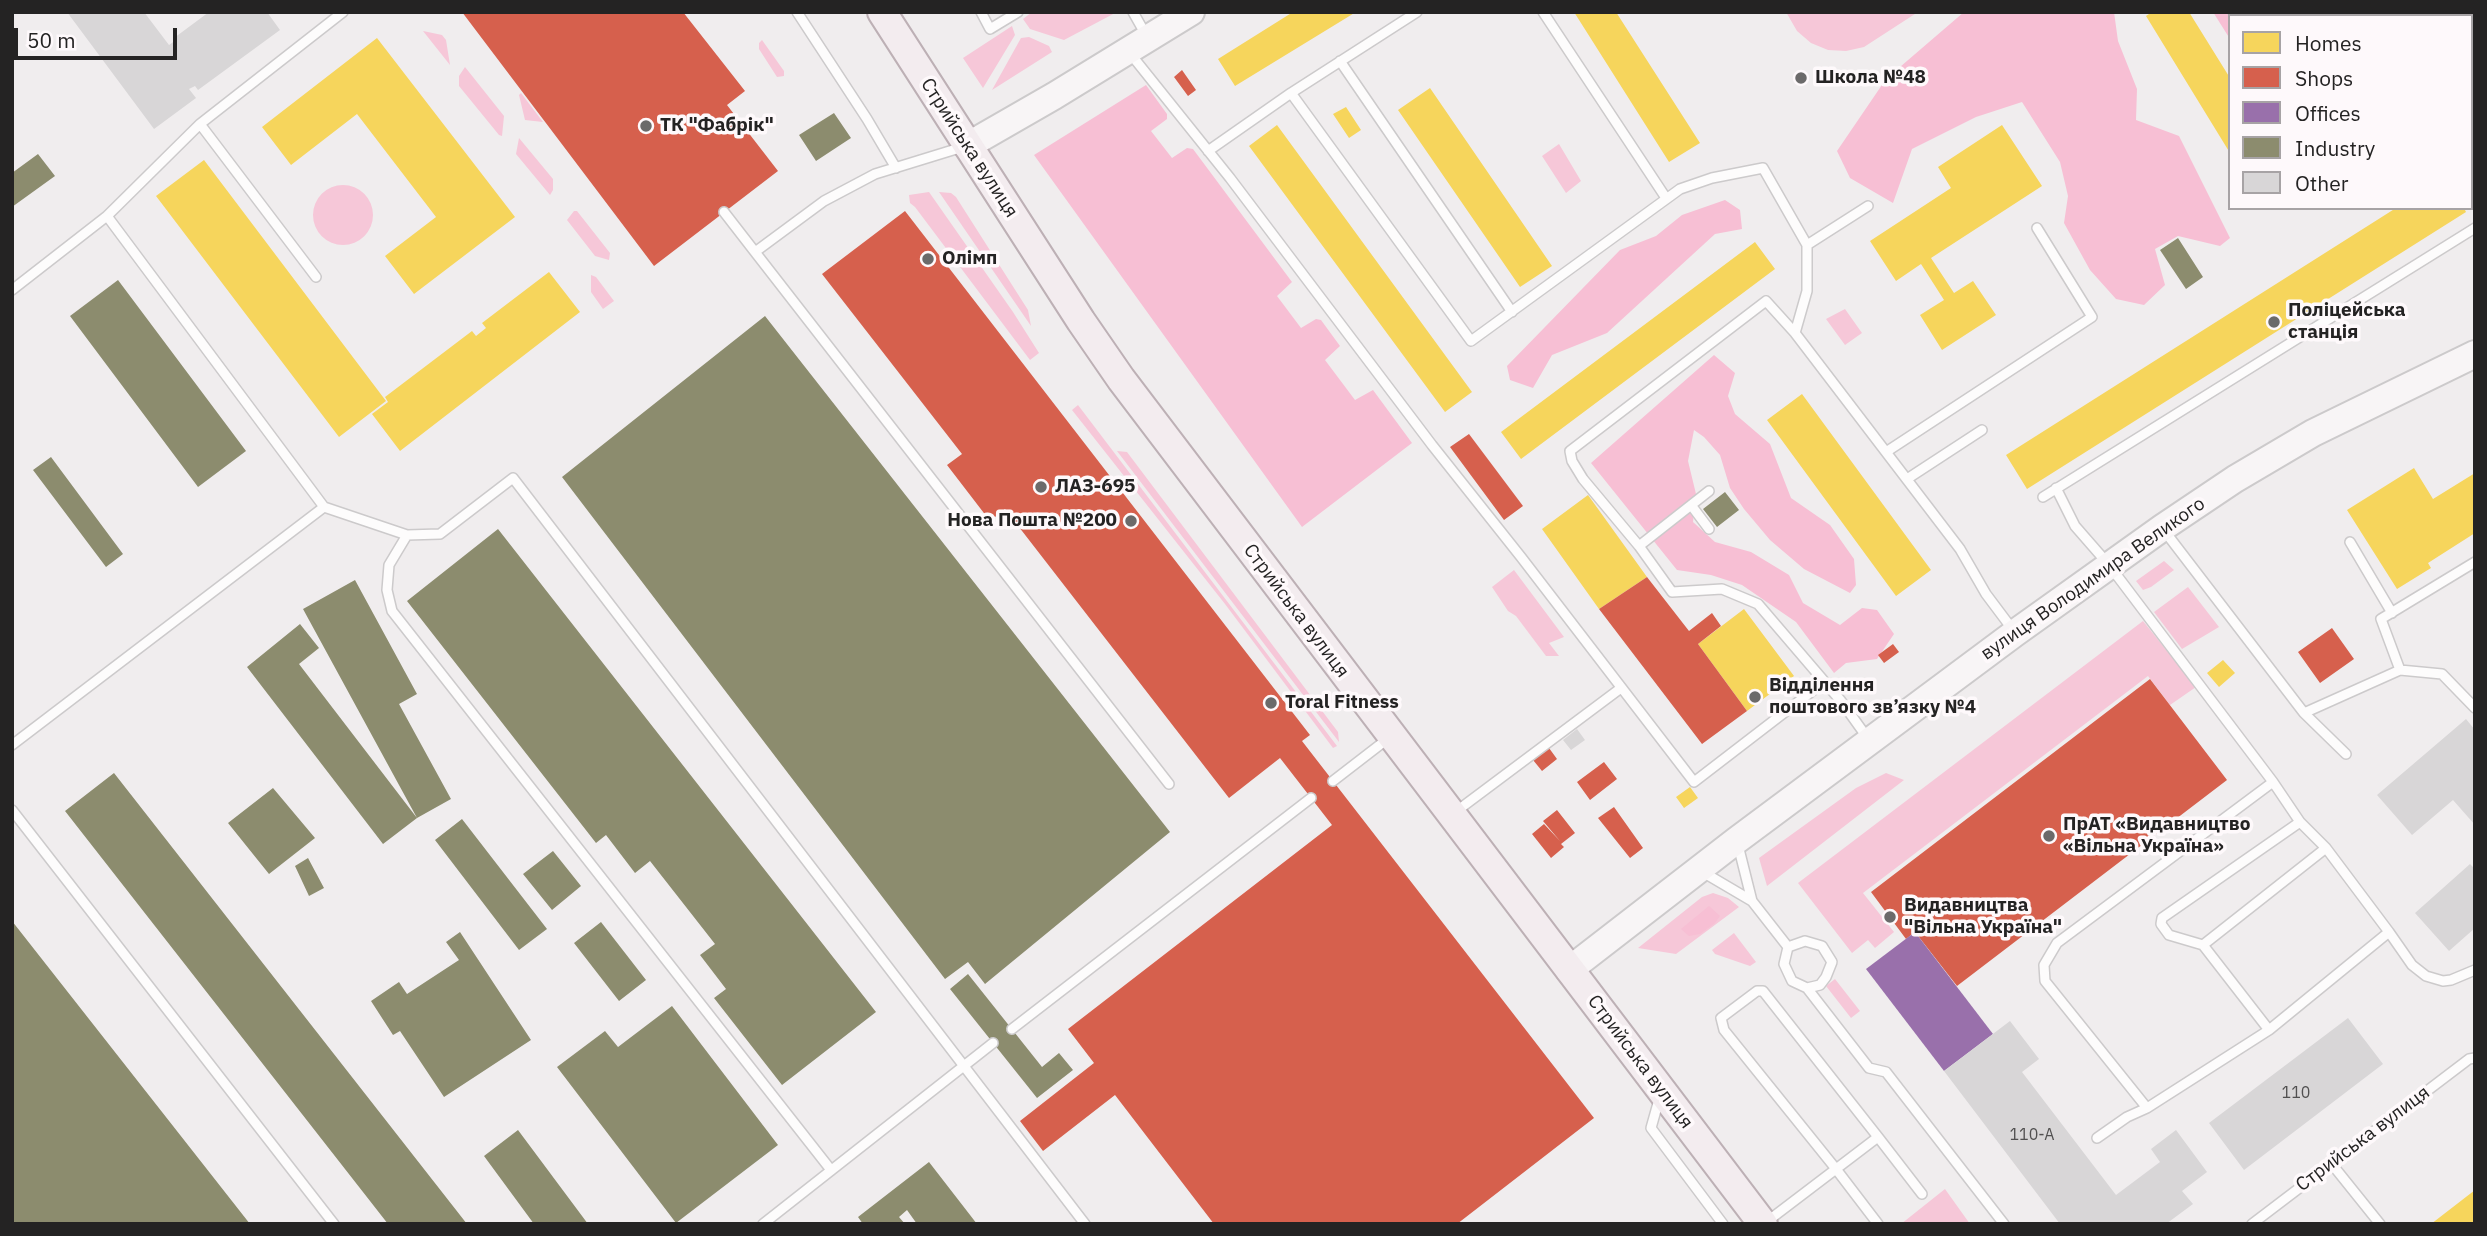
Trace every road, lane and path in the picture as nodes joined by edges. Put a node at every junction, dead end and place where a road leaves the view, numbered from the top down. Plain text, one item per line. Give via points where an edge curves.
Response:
1 (343, 12) edge
2 (797, 12) edge
3 (882, 12) edge
4 (981, 12) edge
5 (1018, 12) edge
6 (1133, 12) edge
7 (1191, 12) edge
8 (1417, 12) edge
9 (1543, 12) edge
10 (1138, 45) junction
11 (1340, 61) junction
12 (1291, 93) junction
13 (200, 124) junction
14 (967, 146) junction
15 (1208, 151) junction
16 (895, 168) junction
17 (1666, 198) junction
18 (1868, 206) dead end
19 (724, 212) dead end
20 (107, 216) junction
21 (2475, 228) edge
22 (2037, 229) dead end
23 (1807, 244) junction
24 (755, 252) junction
25 (316, 277) dead end
26 (12, 290) edge
27 (1512, 312) junction
28 (1795, 333) junction
29 (2475, 354) edge
30 (1982, 430) dead end
31 (1885, 452) junction
32 (1907, 479) junction
33 (2056, 488) junction
34 (1709, 491) dead end
35 (2043, 498) dead end
36 (1691, 505) junction
37 (324, 507) junction
38 (2162, 528) junction
39 (1709, 529) dead end
40 (407, 534) junction
41 (2350, 542) dead end
42 (1639, 546) junction
43 (2475, 562) edge
44 (2109, 565) junction
45 (2392, 613) junction
46 (2015, 633) junction
47 (2400, 670) junction
48 (1824, 682) junction
49 (1621, 688) junction
50 (2475, 708) edge
51 (2304, 713) junction
52 (1391, 736) junction
53 (1870, 741) junction
54 (12, 746) edge
55 (2346, 754) dead end
56 (1333, 781) dead end
57 (2273, 782) junction
58 (1169, 784) dead end
59 (1311, 798) dead end
60 (12, 810) edge
61 (1451, 815) junction
62 (2300, 822) junction
63 (1737, 840) junction
64 (2326, 848) junction
65 (1697, 870) junction
66 (1752, 901) junction
67 (2389, 932) junction
68 (2203, 945) junction
69 (1788, 947) junction
70 (1569, 970) junction
71 (2475, 970) edge
72 (1807, 988) junction
73 (1012, 1029) dead end
74 (2269, 1030) junction
75 (993, 1043) dead end
76 (2475, 1058) edge
77 (964, 1066) junction
78 (1662, 1091) junction
79 (2147, 1108) junction
80 (1878, 1137) junction
81 (2097, 1138) dead end
82 (2332, 1163) junction
83 (1836, 1169) junction
84 (831, 1170) junction
85 (1922, 1194) dead end
86 (1759, 1222) edge
87 (334, 1224) edge
88 (763, 1224) edge
89 (1085, 1224) edge
90 (1723, 1224) edge
91 (1878, 1224) edge
92 (2004, 1224) edge
93 (2252, 1224) edge
94 (2380, 1224) edge

1 - 13 lane
2 - 16 lane
3 - 14 main road, Стрийська вулиця
4 - 5 lane via 990,29
6 - 10 lane
7 - 10 main road
8 - 11 lane
9 - 17 lane
10 - 14 main road
10 - 15 lane
11 - 12 lane
11 - 27 lane
12 - 15 lane
12 - 27 lane via 1471,341
13 - 20 lane
13 - 25 lane
14 - 16 lane
14 - 52 main road, Стрийська вулиця via 1121,379
15 - 49 lane
16 - 24 lane via 824,201
17 - 23 lane via 1712,178 1763,168
17 - 27 lane
18 - 23 lane
19 - 24 lane
20 - 26 lane
20 - 37 lane
21 - 33 lane
22 - 31 lane via 2092,317
23 - 28 lane via 1807,291
24 - 58 lane
28 - 31 lane
28 - 42 lane via 1766,301 1570,451 1583,479
29 - 38 main road, вулиця Володимира Великого via 2313,433
30 - 32 lane
31 - 32 lane
32 - 46 lane
33 - 35 lane
33 - 44 lane via 2075,526
34 - 36 lane
36 - 39 lane
36 - 42 lane
37 - 40 lane
37 - 54 lane
38 - 44 main road, вулиця Володимира Великого
38 - 51 lane via 2266,656
40 - 77 lane via 440,534 513,478
40 - 84 lane via 389,565 387,590 392,611
41 - 45 lane
42 - 48 lane via 1672,592 1722,589 1758,604
43 - 45 lane
44 - 46 main road, вулиця Володимира Великого
44 - 57 lane
45 - 47 lane via 2381,619
46 - 53 main road, вулиця Володимира Великого
47 - 50 lane via 2442,674
47 - 51 lane
48 - 49 lane via 1694,782
48 - 53 lane
49 - 61 lane
51 - 55 lane
52 - 56 lane
52 - 61 main road, Стрийська вулиця
53 - 63 main road, вулиця Володимира Великого
57 - 62 lane
57 - 79 lane via 2057,943 2044,965 2045,981
59 - 73 lane
60 - 87 lane
61 - 70 main road, Стрийська вулиця
62 - 64 lane
62 - 68 lane via 2162,918 2161,925 2169,935
63 - 65 main road, вулиця Володимира Великого
63 - 66 lane
64 - 67 lane
64 - 68 lane
65 - 66 lane
65 - 70 main road, вулиця Володимира Великого
66 - 69 lane
67 - 71 lane via 2412,965 2426,976 2443,981
67 - 74 lane
68 - 74 lane
69 - 72 lane via 1784,964 1793,981
69 - 72 lane via 1805,942 1822,946 1832,962 1820,985
70 - 78 main road, Стрийська вулиця
72 - 92 lane via 1870,1068 1886,1072
74 - 79 lane
75 - 77 lane
76 - 82 lane, Стрийська вулиця
77 - 84 lane
77 - 89 lane
78 - 86 main road, Стрийська вулиця
78 - 90 lane via 1651,1128
79 - 81 lane
80 - 83 lane
80 - 83 lane via 1763,991 1756,991 1721,1018 1724,1030
80 - 85 lane
82 - 93 lane, Стрийська вулиця
82 - 94 lane
83 - 86 lane
83 - 91 lane
84 - 88 lane

